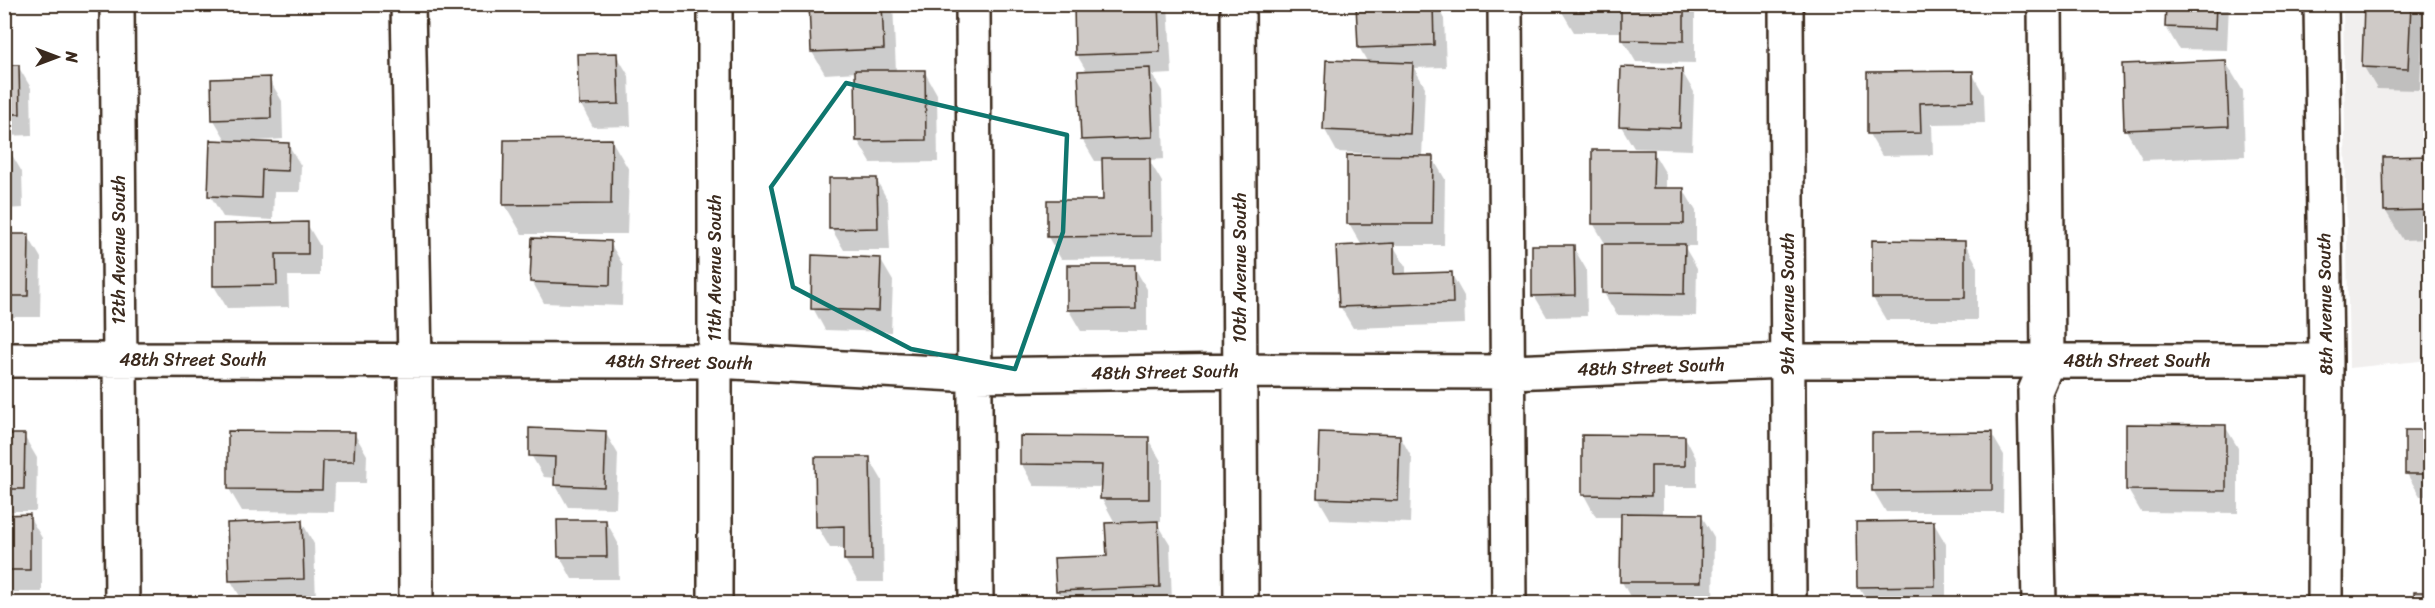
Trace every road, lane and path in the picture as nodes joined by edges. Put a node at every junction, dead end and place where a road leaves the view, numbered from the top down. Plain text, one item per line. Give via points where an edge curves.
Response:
1 (117, 4) edge
2 (408, 4) edge
3 (715, 4) edge
4 (973, 4) edge
5 (1238, 4) edge
6 (1505, 4) edge
7 (1786, 4) edge
8 (2045, 4) edge
9 (2321, 4) edge
10 (4, 360) edge
11 (119, 360) junction
12 (415, 361) junction
13 (715, 361) junction
14 (1788, 362) junction
15 (2048, 362) junction
16 (2326, 362) junction
17 (1241, 371) junction
18 (1508, 372) junction
19 (975, 375) junction
20 (122, 603) edge
21 (416, 603) edge
22 (715, 603) edge
23 (976, 603) edge
24 (1241, 603) edge
25 (1509, 603) edge
26 (1789, 603) edge
27 (2039, 603) edge
28 (2325, 603) edge

1 - 11 street, 12th Avenue South
2 - 12 street
3 - 13 street, 11th Avenue South
4 - 19 street
5 - 17 street, 10th Avenue South
6 - 18 street
7 - 14 street, 9th Avenue South
8 - 15 street
9 - 16 street, 8th Avenue South
10 - 11 street, 48th Street South
11 - 12 street, 48th Street South
11 - 20 street, 12th Avenue South
12 - 13 street, 48th Street South
12 - 21 street
13 - 19 street, 48th Street South
13 - 22 street, 11th Avenue South
14 - 15 street, 48th Street South
14 - 18 street, 48th Street South
14 - 26 street, 9th Avenue South
15 - 16 street, 48th Street South
15 - 27 street via 2035,391
16 - 28 street, 8th Avenue South
17 - 18 street, 48th Street South
17 - 19 street, 48th Street South
17 - 24 street, 10th Avenue South
18 - 25 street
19 - 23 street

